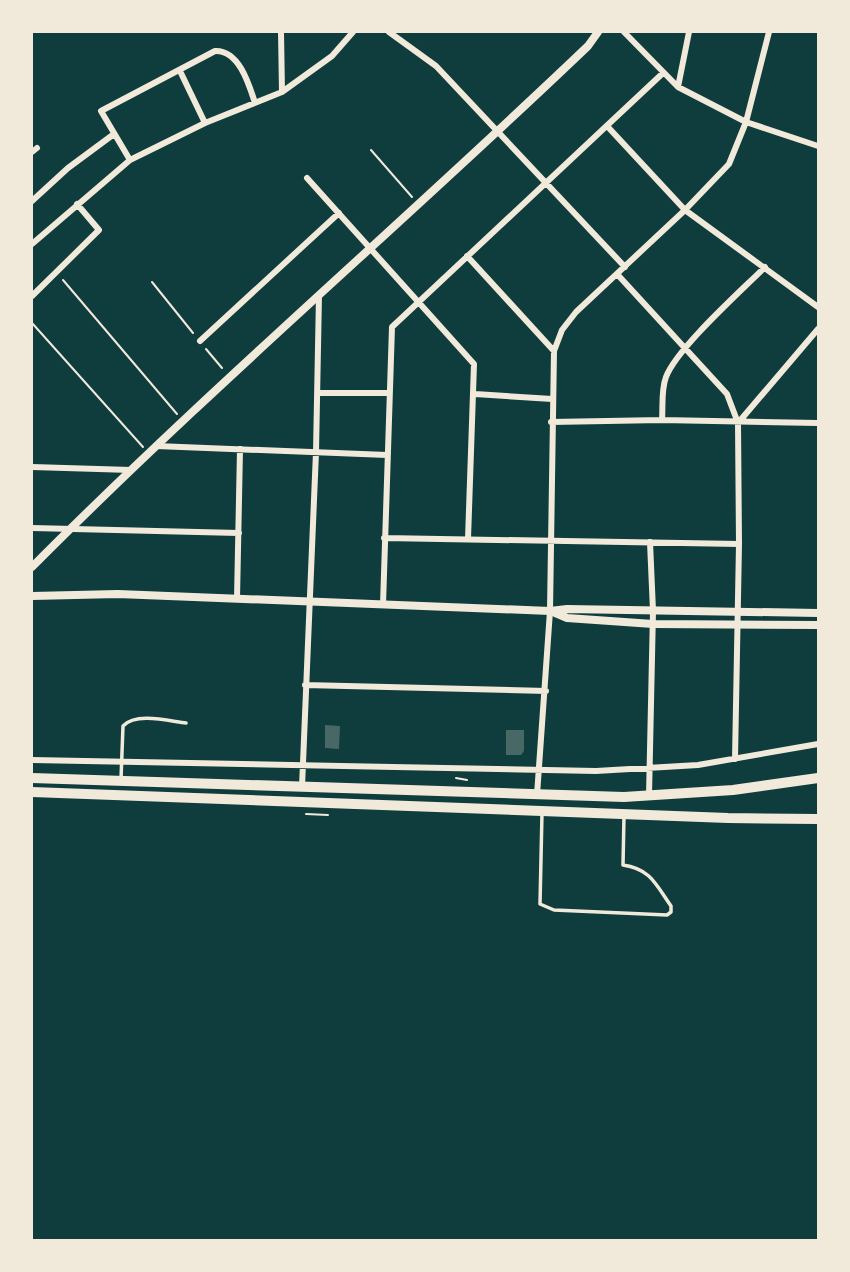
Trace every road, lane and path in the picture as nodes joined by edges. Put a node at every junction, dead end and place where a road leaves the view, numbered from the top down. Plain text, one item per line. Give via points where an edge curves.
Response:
1 (281, 32) edge
2 (345, 32) edge
3 (353, 32) edge
4 (389, 32) edge
5 (598, 32) edge
6 (624, 32) edge
7 (689, 32) edge
8 (769, 32) edge
9 (345, 42) junction
10 (180, 71) junction
11 (663, 73) junction
12 (678, 87) junction
13 (282, 92) junction
14 (255, 103) junction
15 (746, 122) junction
16 (205, 123) junction
17 (607, 126) junction
18 (499, 131) junction
19 (114, 134) junction
20 (818, 146) edge
21 (371, 150) dead end
22 (130, 160) junction
23 (307, 178) dead end
24 (547, 182) junction
25 (32, 201) edge
26 (77, 204) junction
27 (419, 205) junction
28 (685, 210) junction
29 (339, 213) junction
30 (32, 244) edge
31 (371, 248) junction
32 (467, 257) junction
33 (625, 267) junction
34 (765, 267) junction
35 (55, 271) junction
36 (617, 274) junction
37 (152, 282) dead end
38 (319, 295) junction
39 (32, 296) edge
40 (418, 302) junction
41 (818, 307) edge
42 (32, 323) edge
43 (818, 329) edge
44 (200, 341) junction
45 (686, 348) junction
46 (554, 351) junction
47 (230, 377) junction
48 (317, 393) junction
49 (388, 393) junction
50 (475, 394) junction
51 (552, 399) junction
52 (662, 420) junction
53 (183, 421) junction
54 (551, 422) junction
55 (738, 423) junction
56 (818, 423) edge
57 (152, 449) junction
58 (240, 449) junction
59 (316, 452) junction
60 (387, 455) junction
61 (32, 467) edge
62 (131, 470) junction
63 (32, 528) edge
64 (69, 530) junction
65 (239, 533) junction
66 (384, 538) junction
67 (468, 539) junction
68 (551, 541) junction
69 (649, 542) junction
70 (739, 544) junction
71 (32, 567) edge
72 (32, 596) edge
73 (237, 598) junction
74 (310, 601) junction
75 (383, 605) junction
76 (550, 611) junction
77 (653, 611) junction
78 (738, 612) junction
79 (818, 613) edge
80 (653, 624) junction
81 (737, 625) junction
82 (818, 625) edge
83 (305, 685) junction
84 (546, 691) junction
85 (186, 723) dead end
86 (818, 744) edge
87 (735, 759) junction
88 (32, 760) edge
89 (121, 761) junction
90 (302, 764) junction
91 (651, 769) junction
92 (539, 771) junction
93 (32, 778) edge
94 (818, 778) edge
95 (121, 781) junction
96 (302, 787) junction
97 (32, 792) edge
98 (537, 795) junction
99 (649, 796) junction
100 (542, 811) junction
101 (624, 814) junction
102 (818, 819) edge

1 - 13 street
2 - 9 street
3 - 9 street
4 - 18 street via 436,66
5 - 18 street
6 - 11 street
7 - 12 street
8 - 15 street
9 - 13 street
10 - 14 street via 215,51 229,53
10 - 16 street
10 - 19 street via 100,111
11 - 12 street
11 - 17 street
12 - 15 street
13 - 14 street
14 - 16 street
15 - 20 street
15 - 28 street via 729,164
16 - 22 street
17 - 24 street
17 - 28 street
18 - 24 street
18 - 27 street
19 - 22 street
19 - 25 street
21 - 27 path
22 - 26 street
23 - 29 street
24 - 32 street
24 - 33 street
26 - 30 street
26 - 35 street via 99,230
27 - 31 street
28 - 33 street
28 - 34 street
29 - 31 street
29 - 44 street
31 - 38 street
31 - 40 street
32 - 40 street
32 - 46 street
33 - 36 street
34 - 41 street
34 - 45 street
35 - 39 street
35 - 53 path
36 - 45 street
36 - 46 street via 576,312
37 - 44 path
38 - 47 street
38 - 48 street
40 - 49 street via 392,327
40 - 50 street via 474,364
42 - 57 path
43 - 55 street
44 - 47 path
45 - 52 street via 663,384
45 - 55 street via 727,394
46 - 51 street
47 - 53 street
48 - 49 street
48 - 59 street
49 - 60 street
50 - 51 street
50 - 67 street
51 - 54 street
52 - 54 street
52 - 55 street
53 - 57 street
54 - 68 street
55 - 56 street
55 - 70 street
57 - 58 street
57 - 62 street
58 - 59 street
58 - 65 street
59 - 60 street
59 - 74 street
60 - 66 street
61 - 62 street
62 - 64 street
63 - 64 street
64 - 65 street
64 - 71 street
65 - 73 street
66 - 67 street
66 - 75 street
67 - 68 street
68 - 69 street
68 - 76 street
69 - 70 street
69 - 77 street
70 - 78 street
72 - 73 street via 118,593
73 - 74 street
74 - 75 street
74 - 83 street
75 - 76 street
76 - 77 street
76 - 80 street via 567,618
76 - 84 street
77 - 78 street
77 - 80 street
78 - 79 street
78 - 81 street
80 - 81 street
80 - 91 street
81 - 82 street
81 - 87 street
83 - 84 street
83 - 90 street
84 - 92 street
85 - 89 lane via 126,722
86 - 87 street
87 - 91 street
88 - 89 street
89 - 90 street
89 - 95 lane
90 - 92 street
90 - 96 street
91 - 92 street
91 - 99 street
92 - 98 street
93 - 95 highway
94 - 99 highway
95 - 96 highway
96 - 98 highway
97 - 100 highway
98 - 99 highway
100 - 101 highway
100 - 101 lane via 540,904 554,910 667,915 671,906 646,872 623,865
101 - 102 highway

